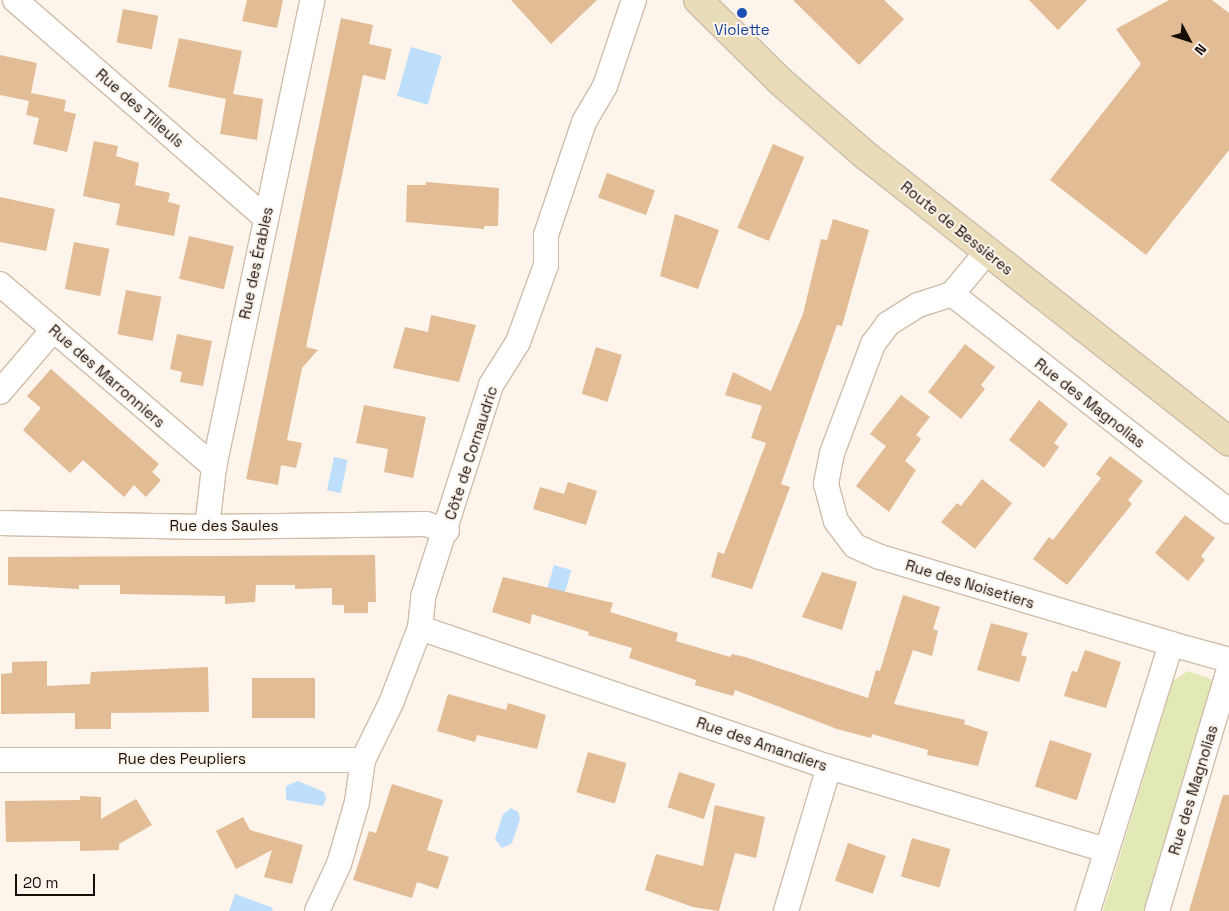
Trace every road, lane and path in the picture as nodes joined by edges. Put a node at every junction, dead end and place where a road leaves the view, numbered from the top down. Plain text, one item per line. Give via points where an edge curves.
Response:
1 (15, 0) edge
2 (312, 0) edge
3 (634, 0) edge
4 (698, 0) edge
5 (265, 217) junction
6 (986, 252) junction
7 (0, 284) edge
8 (952, 294) junction
9 (53, 330) junction
10 (0, 392) edge
11 (1229, 442) edge
12 (214, 467) junction
13 (1229, 511) edge
14 (0, 523) edge
15 (207, 527) junction
16 (447, 531) junction
17 (420, 628) junction
18 (1171, 644) junction
19 (1229, 660) edge
20 (1229, 669) edge
21 (0, 760) edge
22 (363, 760) junction
23 (829, 767) junction
24 (1106, 850) junction
25 (317, 911) edge
26 (786, 911) edge
27 (1088, 911) edge
28 (1157, 911) edge

1 - 5 street, Rue des Tilleuls
2 - 5 street, Rue des Érables
3 - 16 street, Côte de Cornaudric via 605,86 584,122 546,235 546,265 518,342 491,385
4 - 6 main road, Route de Bessières via 788,87
5 - 12 street, Rue des Érables
6 - 8 street
6 - 11 main road, Route de Bessières
7 - 9 street, Rue des Marronniers
8 - 13 street, Rue des Magnolias
8 - 18 street, Rue des Noisetiers via 918,305 888,324 873,344 832,453 826,484 836,521 855,546 880,557
9 - 10 street
9 - 12 street, Rue des Marronniers
12 - 15 street, Rue des Érables
14 - 15 street, Rue des Saules
15 - 16 street, Rue des Saules via 426,524
16 - 17 street, Côte de Cornaudric via 423,597
17 - 22 street, Côte de Cornaudric via 391,703
17 - 23 street, Rue des Amandiers
18 - 19 street
18 - 24 street
20 - 28 street, Rue des Magnolias
21 - 22 street, Rue des Peupliers
22 - 25 street, Côte de Cornaudric via 357,802 339,864
23 - 24 street, Rue des Amandiers
23 - 26 street
24 - 27 street

